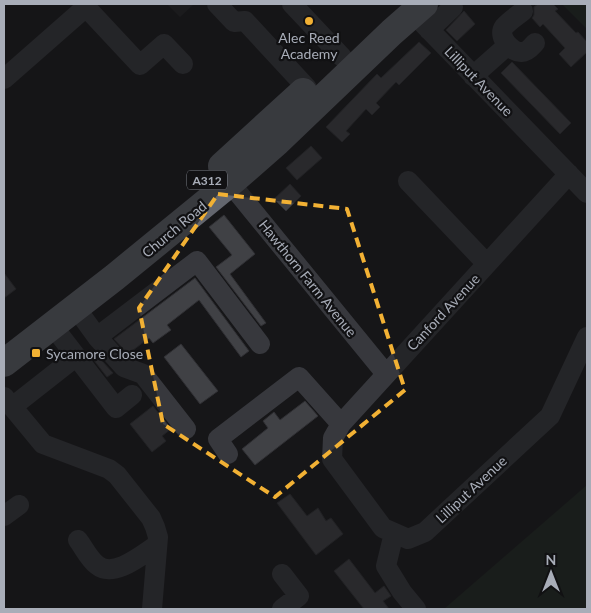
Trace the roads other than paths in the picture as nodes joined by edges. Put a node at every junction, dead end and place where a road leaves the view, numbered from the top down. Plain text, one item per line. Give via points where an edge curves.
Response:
1 (217, 4) edge
2 (292, 4) edge
3 (85, 5) edge
4 (453, 7) dead end
5 (523, 11) dead end
6 (417, 12) edge
7 (535, 43) dead end
8 (508, 45) junction
9 (342, 57) junction
10 (183, 64) dead end
11 (473, 76) junction
12 (4, 80) edge
13 (307, 88) junction
14 (569, 174) junction
15 (408, 181) dead end
16 (230, 183) junction
17 (587, 193) edge
18 (488, 264) junction
19 (76, 308) junction
20 (52, 326) junction
21 (97, 337) junction
22 (587, 337) edge
23 (4, 344) edge
24 (260, 344) dead end
25 (4, 363) edge
26 (68, 363) dead end
27 (386, 374) junction
28 (132, 395) dead end
29 (8, 402) edge
30 (341, 424) junction
31 (186, 429) dead end
32 (228, 454) dead end
33 (394, 533) junction
34 (78, 540) dead end
35 (157, 545) junction
36 (282, 574) dead end
37 (152, 609) edge
38 (282, 609) edge
39 (416, 609) edge

1 - 13 street via 234,22 245,21
2 - 9 street
3 - 10 street via 140,65 164,44
3 - 12 street
4 - 6 street
5 - 8 street via 502,31
6 - 9 highway, Church Road / A312
6 - 11 street, Lilliput Avenue
6 - 16 highway, Church Road / A312
7 - 8 street via 522,52
8 - 11 street
9 - 13 highway, Church Road / A312
11 - 14 street, Lilliput Avenue
13 - 23 highway, Church Road / A312 via 144,234
14 - 17 street, Lilliput Avenue
14 - 18 street, Canford Avenue
15 - 18 street
16 - 19 highway, Church Road / A312
16 - 27 street, Hawthorn Farm Avenue
18 - 27 street, Canford Avenue
19 - 20 highway, Church Road / A312
19 - 21 street
20 - 25 highway, Church Road / A312
20 - 28 street via 116,408
21 - 24 street via 197,261
21 - 31 street via 124,367 143,374
22 - 33 street, Lilliput Avenue via 550,416 424,532 408,539
26 - 29 street
27 - 30 street, Canford Avenue
29 - 35 street via 44,444 117,475 151,518 158,537
30 - 32 street via 299,377 218,439
30 - 33 street, Canford Avenue via 333,438 332,459 383,528
33 - 39 street via 386,566
34 - 35 street via 95,564 109,569 122,567
35 - 37 street
36 - 38 street via 299,596

